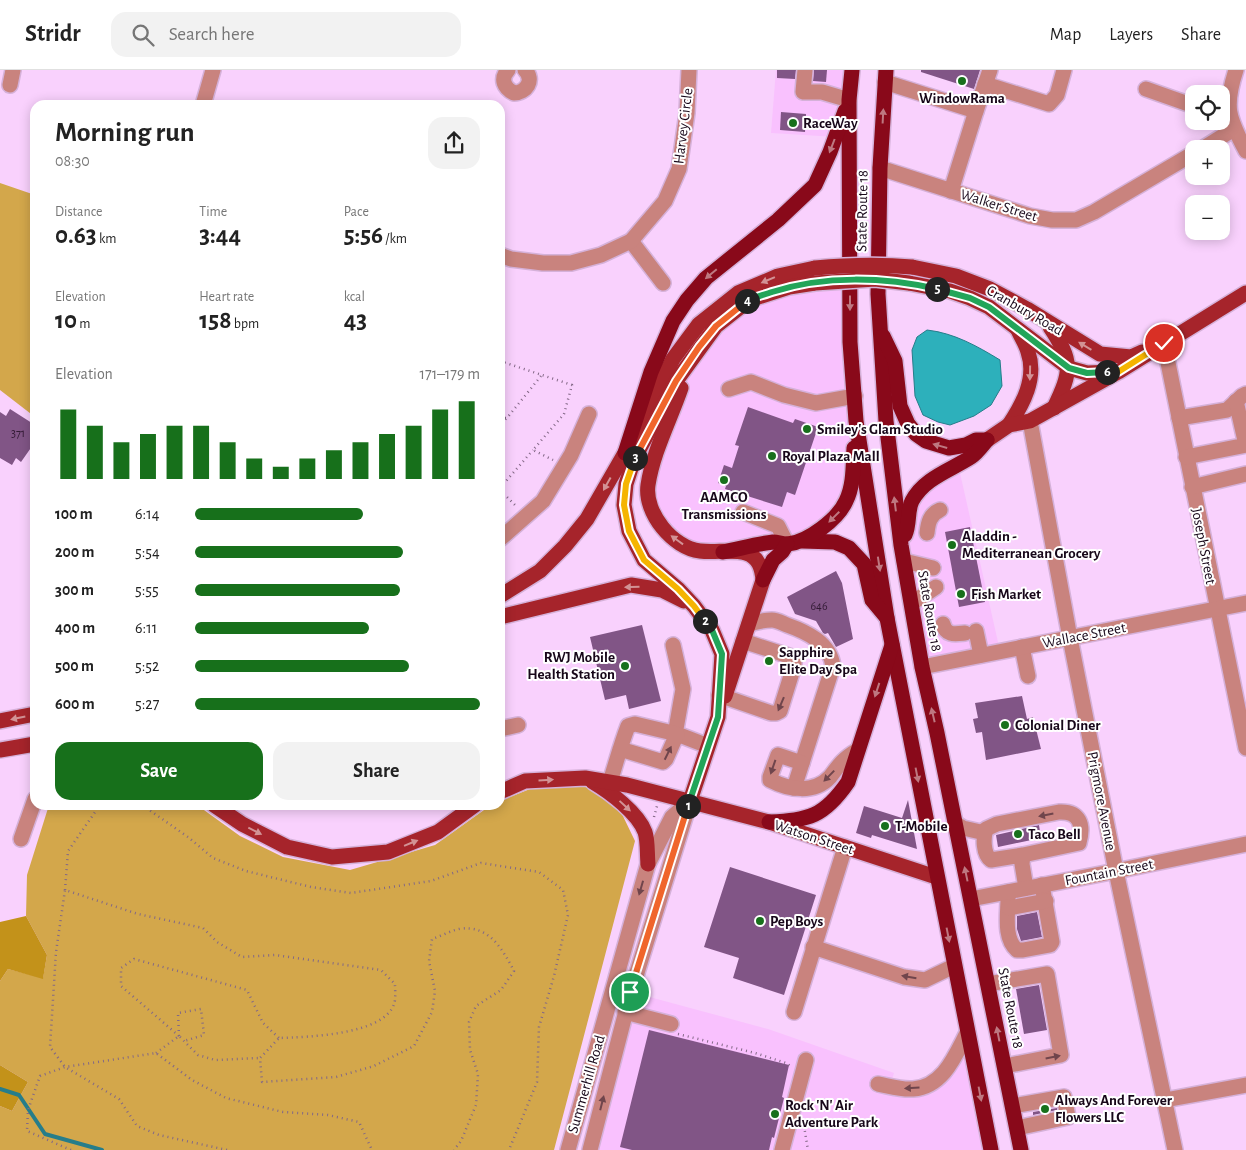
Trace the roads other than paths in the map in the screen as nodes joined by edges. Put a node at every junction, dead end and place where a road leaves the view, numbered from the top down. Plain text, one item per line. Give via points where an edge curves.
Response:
1 (213, 70) edge
2 (525, 70) edge
3 (689, 70) edge
4 (805, 70) edge
5 (852, 70) edge
6 (1064, 70) edge
7 (1236, 70) edge
8 (502, 71) edge
9 (885, 76) edge
10 (988, 77) edge
11 (1146, 89) dead end
12 (1230, 91) edge
13 (204, 100) edge
14 (849, 100) junction
15 (1185, 103) edge
16 (976, 111) junction
17 (1230, 123) edge
18 (1220, 130) edge
19 (1211, 140) edge
20 (1246, 151) edge
21 (1185, 158) edge
22 (880, 168) junction
23 (951, 191) junction
24 (631, 241) junction
25 (505, 256) edge
26 (663, 283) dead end
27 (1246, 292) edge
28 (1048, 323) junction
29 (1017, 327) junction
30 (879, 330) junction
31 (1164, 343) junction
32 (699, 347) junction
33 (1069, 368) junction
34 (1118, 372) junction
35 (729, 389) dead end
36 (855, 396) junction
37 (1241, 398) edge
38 (1054, 408) junction
39 (589, 414) dead end
40 (1179, 418) junction
41 (856, 421) junction
42 (1030, 421) junction
43 (1010, 425) junction
44 (987, 440) junction
45 (625, 453) junction
46 (1186, 457) junction
47 (1246, 474) edge
48 (1192, 487) junction
49 (940, 510) dead end
50 (743, 512) dead end
51 (927, 533) dead end
52 (505, 535) edge
53 (793, 542) junction
54 (901, 545) junction
55 (723, 552) junction
56 (904, 561) junction
57 (933, 568) dead end
58 (763, 580) junction
59 (936, 587) dead end
60 (505, 593) edge
61 (757, 600) junction
62 (912, 603) junction
63 (1246, 603) edge
64 (694, 606) junction
65 (1216, 608) junction
66 (505, 616) edge
67 (887, 618) junction
68 (773, 620) junction
69 (749, 624) junction
70 (943, 624) dead end
71 (1070, 638) junction
72 (743, 641) junction
73 (892, 643) junction
74 (673, 645) dead end
75 (1022, 647) junction
76 (981, 655) junction
77 (922, 667) junction
78 (1028, 676) dead end
79 (722, 696) junction
80 (30, 715) edge
81 (0, 721) edge
82 (518, 725) dead end
83 (505, 728) edge
84 (677, 734) junction
85 (30, 745) edge
86 (708, 746) junction
87 (1246, 748) edge
88 (620, 749) junction
89 (0, 750) edge
90 (858, 750) junction
91 (802, 762) junction
92 (585, 778) junction
93 (610, 782) junction
94 (794, 788) junction
95 (505, 790) edge
96 (690, 801) junction
97 (31, 810) edge
98 (221, 810) edge
99 (468, 810) edge
100 (769, 822) junction
101 (955, 822) junction
102 (985, 833) junction
103 (20, 838) dead end
104 (1246, 844) edge
105 (845, 847) junction
106 (1023, 855) junction
107 (648, 864) junction
108 (1116, 871) junction
109 (936, 877) junction
110 (1042, 885) junction
111 (1026, 888) junction
112 (1008, 892) junction
113 (971, 899) junction
114 (1046, 901) junction
115 (1009, 908) junction
116 (813, 947) junction
117 (954, 966) junction
118 (988, 984) junction
119 (625, 1012) junction
120 (794, 1012) dead end
121 (672, 1028) road end
122 (967, 1032) junction
123 (806, 1060) dead end
124 (1005, 1066) junction
125 (878, 1084) dead end
126 (1246, 1085) edge
127 (1165, 1100) junction
128 (1012, 1106) junction
129 (1017, 1128) junction
130 (568, 1150) edge
131 (590, 1150) edge
132 (782, 1150) edge
133 (991, 1150) edge
134 (1021, 1150) edge
135 (1175, 1150) edge

1 - 13 street
2 - 8 street via 530,78 529,85 519,93 507,90
3 - 24 street, Harvey Circle via 679,169 665,201
4 - 14 street via 803,92 822,92
5 - 14 highway, State Route 18
6 - 10 street via 1057,96 1049,104
7 - 12 street
9 - 16 street
22 -> 9 highway, State Route 18
10 - 16 street
11 - 15 street
14 -> 36 highway, State Route 18 via 850,342
14 -> 45 highway via 815,186 706,278 673,321
16 - 23 street
17 - 20 street
18 - 19 street
21 - 23 street, Walker Street via 1076,220 1030,216
22 - 23 street, Walker Street
22 - 30 highway, State Route 18
24 - 25 street, Harvey Circle via 614,250 571,263 543,263
24 - 26 street
27 - 31 main road, Cranbury Road
31 -> 28 main road, Cranbury Road via 1131,357 1100,354
28 - 33 main road via 1060,342
28 -> 45 main road, Cranbury Road, bridge via 974,282 912,267 882,264 815,268 778,276 738,293 699,324 673,359
29 - 32 main road, Cranbury Road, bridge via 989,307 950,291 875,280 815,283 789,286 748,300 716,326
29 - 33 main road, Cranbury Road
29 -> 43 main road via 1029,353 1031,372 1026,395
44 -> 30 highway via 949,448 926,441 916,434 900,406 895,361
54 -> 30 highway, State Route 18
31 - 34 main road, Cranbury Road
31 - 40 street, Joseph Street
55 -> 32 main road via 698,551 679,543 652,512 648,488 654,460
32 - 64 main road, Cranbury Road via 676,381 634,459 626,484 624,505 629,531 644,560
33 - 34 main road, Cranbury Road via 1087,373
33 - 38 main road
34 - 38 main road, Cranbury Road
35 - 36 street via 751,382 816,403
36 - 41 highway, State Route 18
37 - 40 street via 1227,410
37 - 46 street via 1246,444
38 - 42 main road, Cranbury Road
39 - 52 street via 565,465 543,501
40 - 46 street, Joseph Street
41 -> 53 highway via 847,501 824,528
41 -> 67 highway, State Route 18
42 - 43 main road, Cranbury Road
42 - 71 street, Prigmore Avenue
43 - 44 main road, Cranbury Road
44 - 54 highway via 972,456 924,485 912,500 908,530
45 -> 60 main road, Cranbury Road via 587,519 565,546 540,571
46 - 48 street, Joseph Street
47 - 48 street
48 - 65 street, Joseph Street
49 - 51 street via 928,521
50 - 53 street via 778,526
53 - 55 highway via 774,542
53 - 58 highway via 773,560
53 - 67 highway via 835,542 850,548 864,564 872,600
54 - 56 highway, State Route 18
55 - 58 main road via 746,553 755,558 762,567
56 - 57 street
56 - 62 highway, State Route 18
58 - 61 main road
59 - 62 street
61 - 68 street
61 - 69 main road
62 - 77 highway, State Route 18
63 - 65 street, Wallace Street
64 -> 66 main road via 662,590 631,585
64 - 79 main road, Cranbury Road via 712,630 722,654
65 - 71 street, Wallace Street
65 - 87 street, Joseph Street
67 - 73 highway, State Route 18
68 - 69 street
68 - 91 street via 812,636 832,658 833,666
69 - 72 main road
70 - 76 street via 951,634 970,632
71 - 75 street, Wallace Street
71 - 108 street, Prigmore Avenue
72 - 79 main road
72 -> 79 street via 794,660 780,711 772,713
73 -> 90 highway
73 -> 109 highway, State Route 18
74 - 84 street via 683,689
75 - 76 street, Wallace Street
75 - 78 street
76 - 77 street, Wallace Street
101 -> 77 highway, State Route 18
79 - 86 main road, Cranbury Road
80 -> 81 main road
82 - 83 street
84 - 86 street
84 - 88 street via 635,724 628,726
88 -> 84 street via 663,762
85 - 89 main road
86 - 96 main road, Cranbury Road
88 - 93 street
90 -> 94 street via 814,788
90 - 100 highway via 848,782 836,800 820,813 799,821
91 - 94 street
91 -> 94 street via 778,755 770,777
92 - 93 main road
95 -> 92 main road via 525,781
92 -> 107 main road via 609,792 630,811 644,832
93 - 96 main road
96 - 100 main road, Watson Street
96 - 107 street, Summerhill Road via 672,817
96 - 119 street, Summerhill Road
97 - 103 street
98 -> 99 main road via 287,848 332,857 388,852 438,832
100 - 105 main road, Watson Street
101 - 102 street via 964,828
113 -> 101 highway, State Route 18
102 - 106 street via 987,857 991,860
106 -> 102 street via 1079,843 1079,820 1072,814 1059,812 990,826
104 - 108 street, Fountain Street
105 - 109 main road, Watson Street
105 - 116 street
106 - 111 street
107 -> 130 street, Summerhill Road
108 - 110 street, Fountain Street
108 - 127 street, Prigmore Avenue
109 -> 117 highway, State Route 18
110 - 111 street, Fountain Street
110 - 114 street
111 - 112 street, Fountain Street
112 - 113 street, Fountain Street
112 - 115 street
113 - 118 highway, State Route 18
114 - 115 street
114 - 115 street via 1050,945 1017,950 1010,942
117 -> 116 street via 925,980 904,977
116 - 120 street
117 - 122 highway, State Route 18
124 -> 118 highway, State Route 18
124 -> 118 street via 1061,1055 1047,974
119 - 121 street
131 -> 119 street, Summerhill Road
122 -> 125 street via 944,1074 935,1081 912,1089
122 -> 133 highway, State Route 18
123 - 132 street
124 - 128 highway, State Route 18
126 - 127 street
127 - 135 street, Prigmore Avenue
128 - 129 highway, State Route 18
128 - 129 street via 1064,1097 1068,1117
129 - 134 highway, State Route 18

